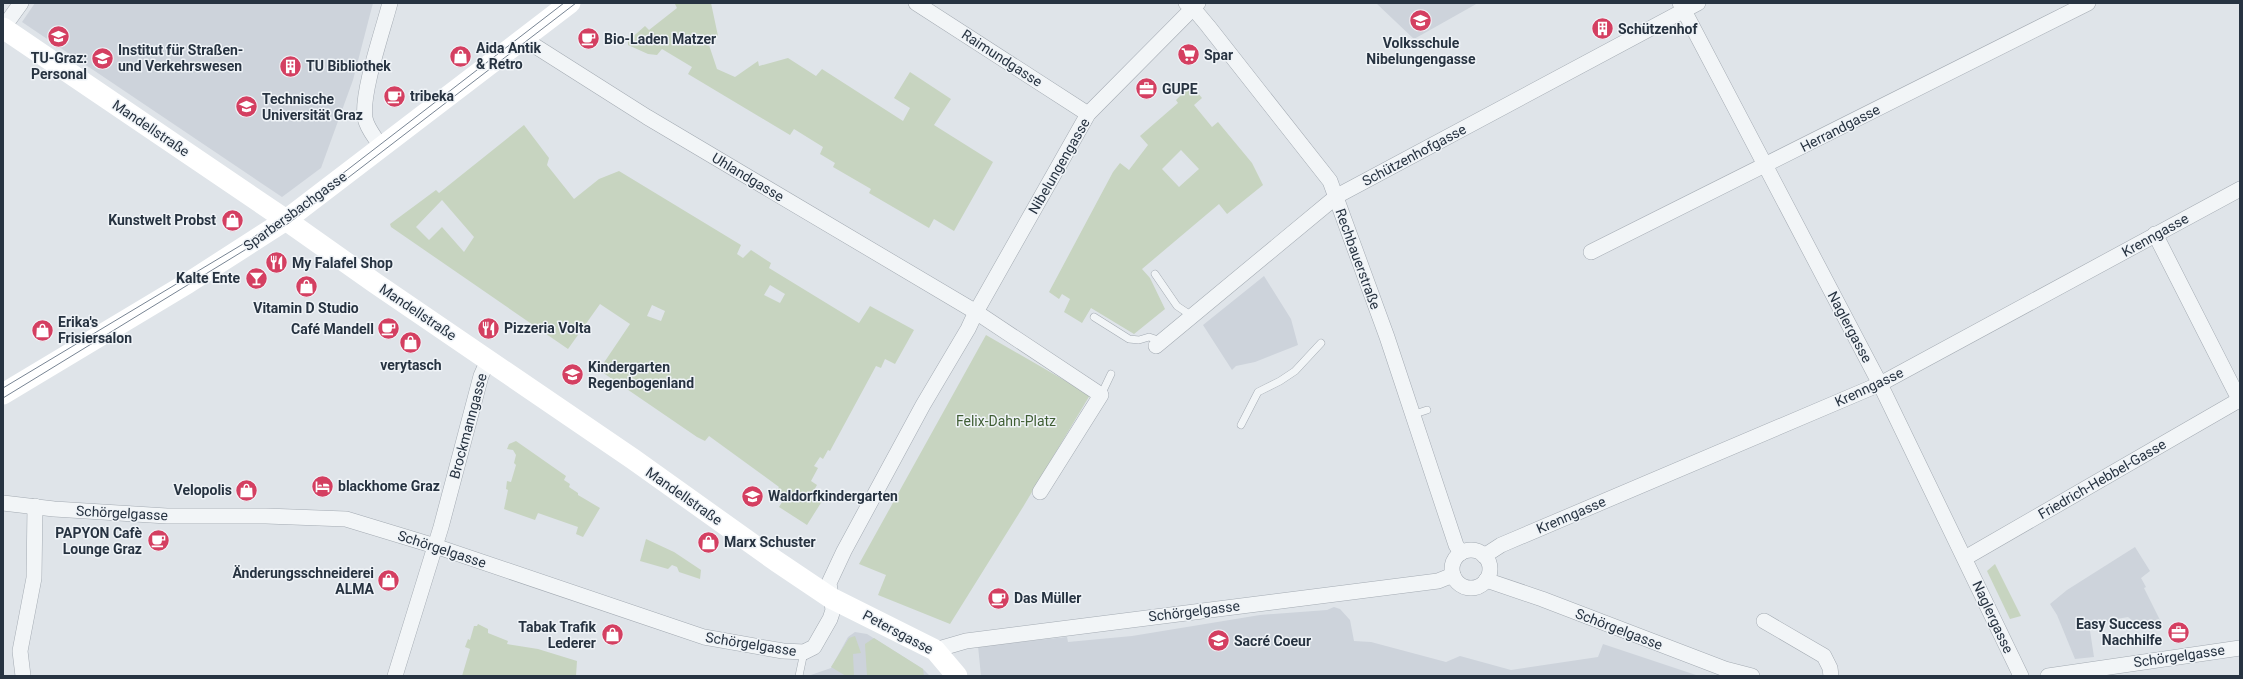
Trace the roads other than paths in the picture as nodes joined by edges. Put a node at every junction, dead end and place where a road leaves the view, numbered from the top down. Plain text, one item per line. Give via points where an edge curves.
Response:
1 (20, 3) edge
2 (390, 3) edge
3 (570, 3) edge
4 (916, 3) edge
5 (1698, 3) edge
6 (2088, 3) edge
7 (1192, 5) edge
8 (1682, 7) edge
9 (3, 28) edge
10 (524, 39) junction
11 (1088, 114) junction
12 (381, 148) junction
13 (1764, 166) junction
14 (2240, 189) edge
15 (1337, 196) junction
16 (286, 220) junction
17 (2155, 234) junction
18 (1591, 252) dead end
19 (1155, 274) dead end
20 (976, 312) junction
21 (1192, 316) junction
22 (1094, 317) dead end
23 (1158, 343) joint
24 (1321, 343) dead end
25 (488, 360) junction
26 (1111, 374) dead end
27 (1880, 384) junction
28 (3, 394) edge
29 (1101, 395) junction
30 (2240, 401) edge
31 (1427, 410) dead end
32 (1412, 415) junction
33 (1241, 425) dead end
34 (1040, 492) dead end
35 (3, 503) edge
36 (35, 506) junction
37 (435, 546) junction
38 (1461, 553) junction
39 (1484, 556) junction
40 (1965, 558) junction
41 (1453, 575) junction
42 (1486, 580) junction
43 (832, 598) junction
44 (1764, 621) dead end
45 (2240, 648) edge
46 (935, 650) junction
47 (804, 652) junction
48 (23, 676) edge
49 (395, 676) edge
50 (799, 676) edge
51 (957, 676) edge
52 (1752, 676) edge
53 (1831, 676) edge
54 (2021, 676) edge
55 (2048, 676) edge

1 - 9 street
2 - 12 street via 365,110 371,131
3 - 10 main road, Sparbersbachgasse
4 - 11 street, Raimundgasse
5 - 8 street, Schützenhofgasse
6 - 13 street, Herrandgasse
7 - 11 street, Nibelungengasse
7 - 15 street, Rechbauerstraße via 1330,181
8 - 13 street, Naglergasse
8 - 15 street, Schützenhofgasse
9 - 16 main road, Mandellstraße
10 - 12 main road, Sparbersbachgasse
10 - 20 street, Uhlandgasse via 647,117
11 - 20 street, Nibelungengasse
12 - 16 main road, Sparbersbachgasse
13 - 18 street, Herrandgasse
13 - 27 street, Naglergasse
14 - 17 street, Krenngasse
15 - 21 street, Schützenhofgasse
15 - 32 street, Rechbauerstraße
16 - 25 main road, Mandellstraße
16 - 28 main road, Sparbersbachgasse via 175,291
17 - 27 street, Krenngasse
17 - 30 street
19 - 21 lane via 1177,306
20 - 29 street
20 - 43 street via 844,551 829,583
21 - 23 street, Schützenhofgasse
22 - 23 lane via 1129,338 1139,340 1149,337
24 - 33 lane via 1295,371 1258,392
25 - 37 street, Brockmanngasse via 481,376
25 - 43 main road, Mandellstraße via 776,562
26 - 29 lane
27 - 39 street, Krenngasse via 1501,545
27 - 40 street, Naglergasse
29 - 34 street
30 - 40 street, Friedrich-Hebbel-Gasse
31 - 32 lane
32 - 38 street, Rechbauerstraße via 1456,545
35 - 36 street, Schörgelgasse
36 - 37 street, Schörgelgasse via 167,516 346,519
36 - 48 street via 34,578 20,651
37 - 47 street, Schörgelgasse via 704,637 783,651
37 - 49 street, Brockmanngasse
38 - 39 street via 1473,550
38 - 41 street via 1453,563
39 - 42 street via 1490,568
40 - 54 street, Naglergasse
41 - 42 street via 1468,588
41 - 46 street, Schörgelgasse via 1438,581 966,641
42 - 52 street, Schörgelgasse via 1725,669
43 - 46 main road, Petersgasse
43 - 47 street, Schörgelgasse via 833,610 821,637 814,647
44 - 53 street via 1824,656
45 - 55 street, Schörgelgasse
46 - 51 main road, Petersgasse
47 - 50 lane

